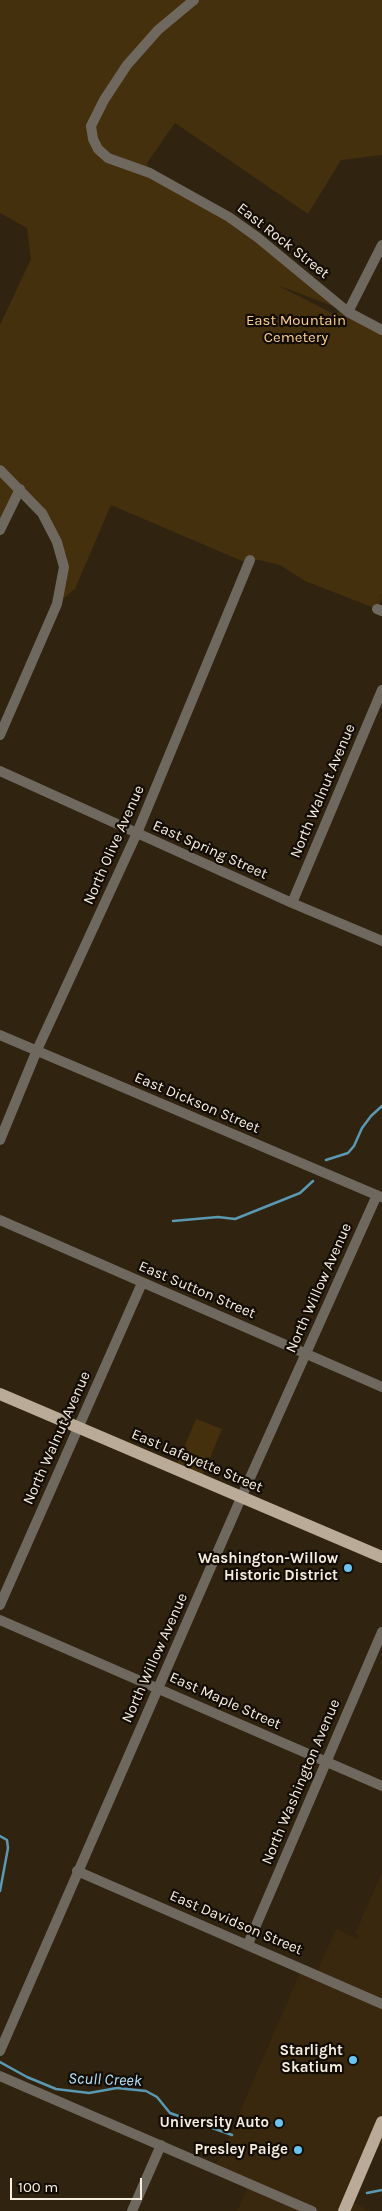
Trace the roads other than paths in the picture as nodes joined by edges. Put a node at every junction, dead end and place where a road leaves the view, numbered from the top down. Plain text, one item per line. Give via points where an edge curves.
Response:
1 (194, 0) edge
2 (382, 245) edge
3 (348, 312) junction
4 (382, 330) edge
5 (0, 470) edge
6 (20, 489) junction
7 (0, 530) edge
8 (250, 560) dead end
9 (382, 690) edge
10 (0, 736) edge
11 (0, 771) edge
12 (137, 833) junction
13 (292, 903) junction
14 (382, 942) edge
15 (0, 1035) edge
16 (37, 1050) junction
17 (0, 1140) edge
18 (379, 1196) edge
19 (0, 1220) edge
20 (142, 1284) junction
21 (306, 1354) junction
22 (382, 1387) edge
23 (0, 1394) edge
24 (78, 1428) junction
25 (241, 1498) junction
26 (382, 1557) edge
27 (0, 1605) edge
28 (0, 1620) edge
29 (382, 1632) edge
30 (158, 1688) junction
31 (326, 1762) junction
32 (382, 1786) edge
33 (77, 1871) junction
34 (248, 1944) junction
35 (382, 2004) edge
36 (0, 2051) edge
37 (0, 2076) edge
38 (382, 2122) edge
39 (378, 2143) edge
40 (161, 2146) junction
41 (132, 2211) edge
42 (312, 2211) edge
43 (344, 2211) edge

1 - 3 street, East Rock Street via 158,30 127,65 91,126 93,139 108,158 150,173 229,217
2 - 3 street
3 - 4 street, East Rock Street
5 - 6 street
6 - 7 street
6 - 10 street via 42,514 64,567 57,604
8 - 12 street, North Olive Avenue
9 - 13 street, North Walnut Avenue
11 - 12 street, East Spring Street
12 - 13 street, East Spring Street
12 - 16 street, North Olive Avenue
13 - 14 street, East Spring Street
15 - 16 street, East Dickson Street
16 - 17 street, North Olive Avenue
16 - 18 street, East Dickson Street
18 - 21 street, North Willow Avenue
19 - 20 street, East Sutton Street
20 - 21 street, East Sutton Street
20 - 24 street, North Walnut Avenue
21 - 22 street, East Sutton Street
21 - 25 street, North Willow Avenue
23 - 24 main road, East Lafayette Street
24 - 25 main road, East Lafayette Street
24 - 27 street, North Walnut Avenue
25 - 26 main road, East Lafayette Street
25 - 30 street, North Willow Avenue
28 - 30 street, East Maple Street
29 - 31 street, North Washington Avenue
30 - 31 street, East Maple Street
30 - 33 street, North Willow Avenue
31 - 32 street, East Maple Street
31 - 34 street, North Washington Avenue
33 - 34 street, East Davidson Street
33 - 36 street, North Willow Avenue
34 - 35 street, East Davidson Street
37 - 40 street
38 - 39 main road
39 - 43 main road
40 - 41 street
40 - 42 street

